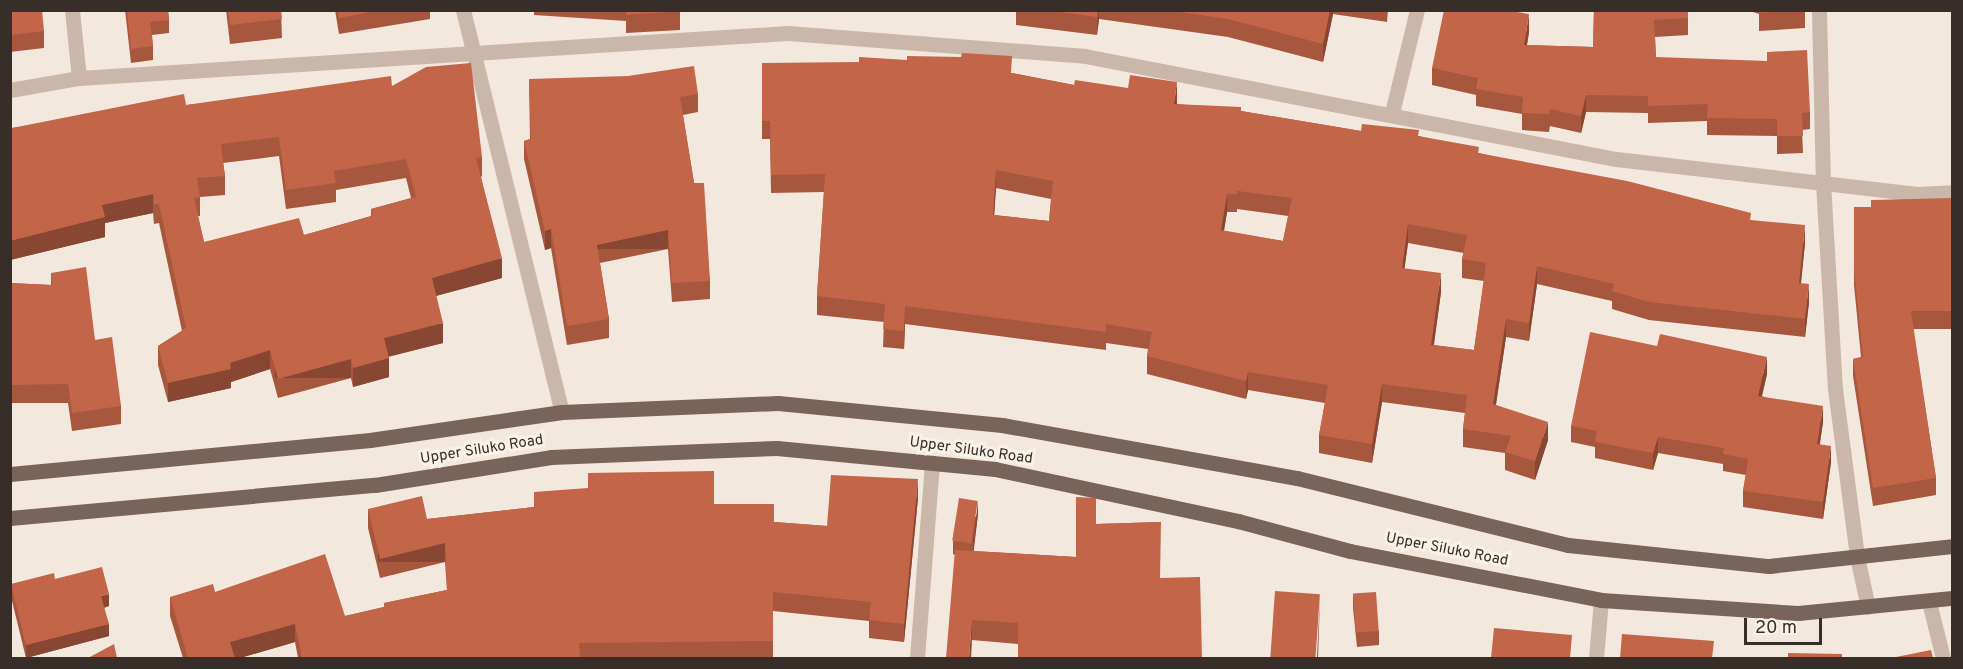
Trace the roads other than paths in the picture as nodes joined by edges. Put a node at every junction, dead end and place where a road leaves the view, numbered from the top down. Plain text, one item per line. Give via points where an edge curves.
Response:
1 (72, 10) edge
2 (463, 10) edge
3 (1417, 10) edge
4 (1819, 10) edge
5 (473, 50) junction
6 (79, 78) junction
7 (10, 90) edge
8 (1392, 113) junction
9 (1823, 182) junction
10 (1953, 192) edge
11 (562, 412) junction
12 (932, 463) junction
13 (10, 474) edge
14 (10, 518) edge
15 (1953, 546) edge
16 (1857, 557) junction
17 (1953, 598) edge
18 (1600, 600) junction
19 (1929, 602) junction
20 (1868, 607) junction
21 (917, 658) edge
22 (1596, 658) edge
23 (1943, 658) edge

1 - 6 street
2 - 5 street
3 - 8 street
4 - 9 street
5 - 6 street
5 - 8 street via 788,33 1085,56
5 - 11 street
6 - 7 street
8 - 9 street via 1616,159
9 - 10 street via 1917,194
9 - 16 street via 1835,389
11 - 13 main road, Upper Siluko Road via 369,440
11 - 16 main road, Upper Siluko Road via 778,403 1002,425 1297,478 1568,545 1769,566
12 - 14 main road, Upper Siluko Road via 777,448 551,457 375,485
12 - 18 main road, Upper Siluko Road via 995,469 1238,521 1350,550
12 - 21 street
15 - 16 main road, Upper Siluko Road
16 - 20 street
17 - 19 main road, Upper Siluko Road
18 - 20 main road, Upper Siluko Road via 1798,613
18 - 22 street
19 - 20 main road, Upper Siluko Road
19 - 23 street

